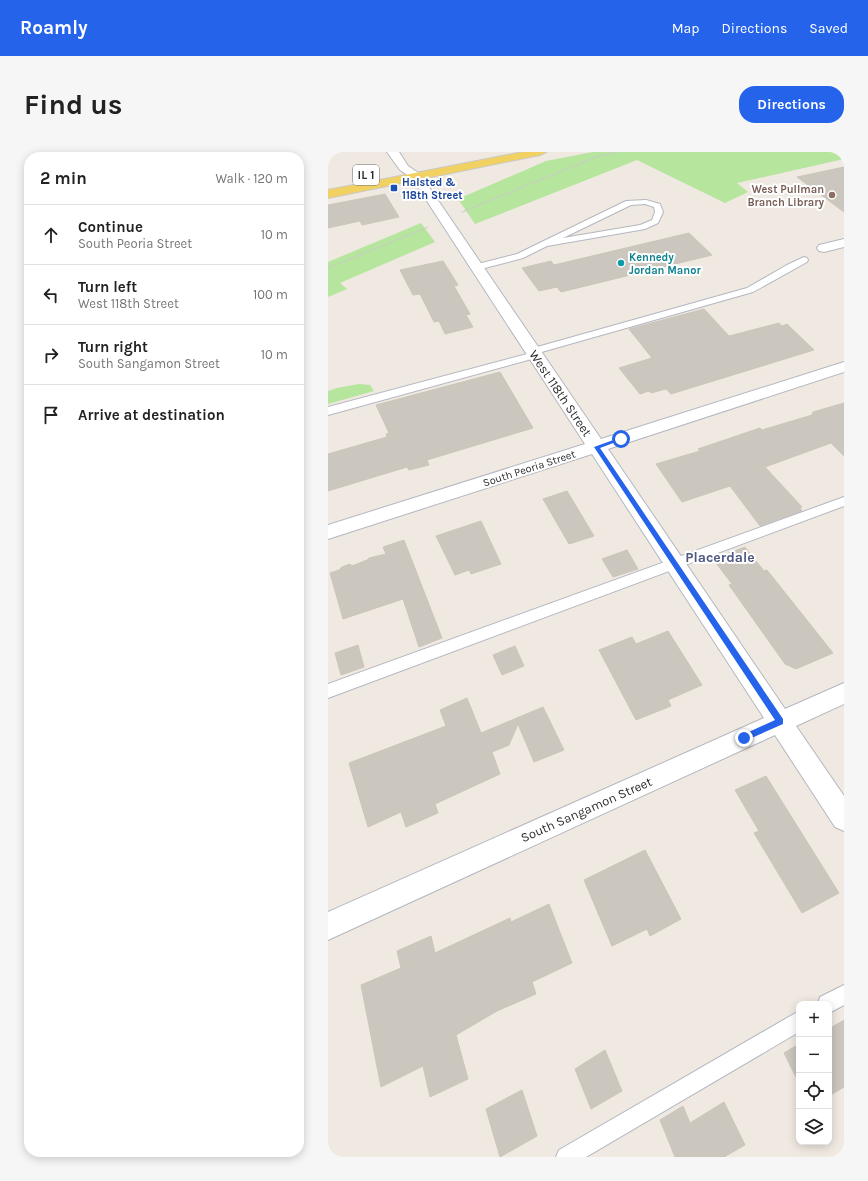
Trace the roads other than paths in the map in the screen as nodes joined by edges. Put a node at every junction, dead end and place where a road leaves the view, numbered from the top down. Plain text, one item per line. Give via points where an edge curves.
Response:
1 (393, 152) edge
2 (488, 152) edge
3 (540, 152) edge
4 (410, 172) junction
5 (328, 183) edge
6 (328, 194) edge
7 (844, 243) edge
8 (545, 244) junction
9 (824, 248) dead end
10 (804, 260) dead end
11 (477, 267) junction
12 (534, 353) junction
13 (844, 367) edge
14 (328, 411) edge
15 (597, 447) junction
16 (844, 501) edge
17 (328, 532) edge
18 (674, 563) junction
19 (328, 691) edge
20 (844, 693) edge
21 (780, 722) junction
22 (844, 818) edge
23 (328, 926) edge
24 (844, 994) edge
25 (832, 1001) edge
26 (796, 1023) edge
27 (566, 1157) edge

1 - 4 street, West 118th Street
2 - 4 main road, IL 1
3 - 4 main road, IL 1
4 - 5 main road, IL 1
4 - 6 main road, IL 1
4 - 11 street, West 118th Street
7 - 9 street
8 - 8 lane via 629,202 646,202 657,206 659,212 655,221 642,227
8 - 11 lane via 520,256
10 - 12 lane via 750,290
11 - 12 street, West 118th Street
12 - 14 lane
12 - 15 street, West 118th Street
13 - 15 street, South Peoria Street
15 - 17 street, South Peoria Street
15 - 18 street, West 118th Street
16 - 18 lane
18 - 19 lane
18 - 21 street, West 118th Street
20 - 21 street, South Sangamon Street
21 - 22 street, West 118th Street
21 - 23 street, South Sangamon Street
24 - 25 lane
26 - 27 lane

